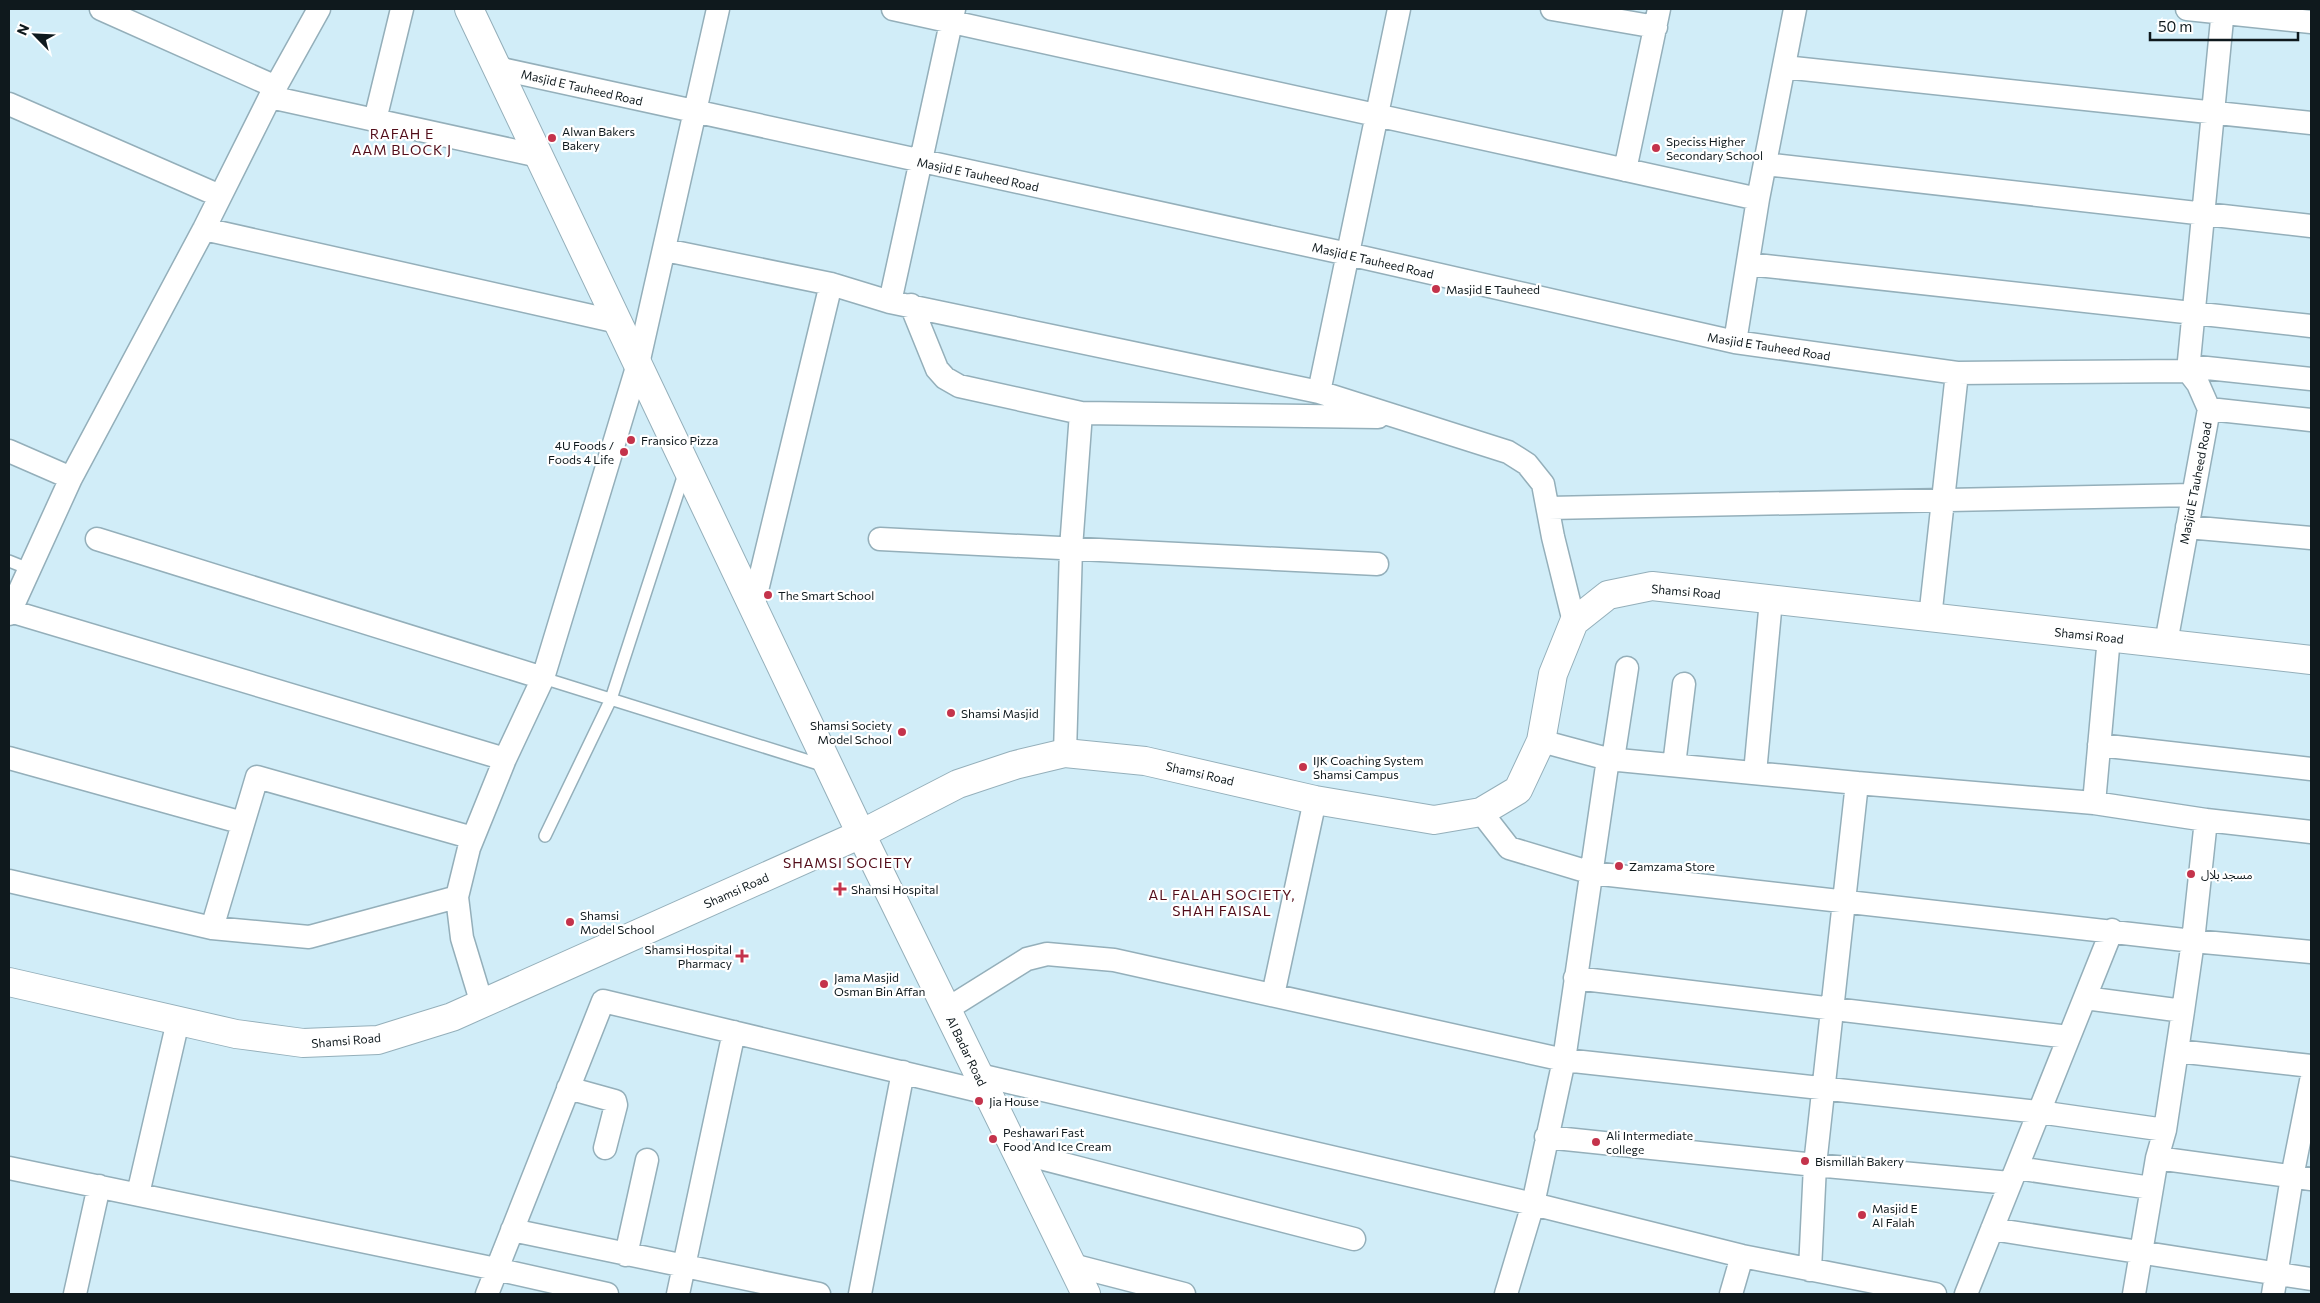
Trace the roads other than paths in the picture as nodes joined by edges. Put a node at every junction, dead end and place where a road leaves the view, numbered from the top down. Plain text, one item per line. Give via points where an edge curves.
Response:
1 (101, 9) edge
2 (319, 9) edge
3 (402, 9) edge
4 (469, 9) edge
5 (718, 9) edge
6 (893, 9) edge
7 (1399, 9) edge
8 (1552, 9) edge
9 (1795, 9) edge
10 (2187, 9) edge
11 (2223, 11) edge
12 (953, 15) edge
13 (1658, 18) edge
14 (2311, 22) edge
15 (1784, 67) junction
16 (497, 68) junction
17 (273, 92) junction
18 (9, 104) edge
19 (2213, 112) junction
20 (696, 113) junction
21 (1377, 114) junction
22 (375, 120) junction
23 (2311, 122) edge
24 (539, 156) junction
25 (920, 162) junction
26 (1765, 164) junction
27 (1626, 170) junction
28 (220, 196) junction
29 (1758, 199) junction
30 (2203, 215) junction
31 (2311, 226) edge
32 (204, 229) junction
33 (665, 250) junction
34 (1348, 254) junction
35 (1748, 264) junction
36 (831, 284) junction
37 (901, 303) junction
38 (2193, 313) junction
39 (618, 322) junction
40 (2311, 326) edge
41 (1735, 342) junction
42 (638, 364) junction
43 (2188, 368) junction
44 (1958, 373) junction
45 (2311, 379) edge
46 (1319, 392) junction
47 (2209, 410) junction
48 (1081, 413) junction
49 (1402, 418) junction
50 (2311, 420) edge
51 (9, 451) edge
52 (686, 466) junction
53 (71, 478) junction
54 (2193, 495) junction
55 (1942, 500) junction
56 (1549, 508) junction
57 (2187, 526) junction
58 (2311, 538) edge
59 (96, 539) dead end
60 (880, 539) dead end
61 (1071, 548) junction
62 (1377, 564) dead end
63 (19, 565) edge
64 (1771, 600) junction
65 (754, 608) junction
66 (9, 612) edge
67 (1930, 618) junction
68 (1574, 622) junction
69 (2108, 637) junction
70 (2166, 642) junction
71 (2311, 660) edge
72 (1627, 668) dead end
73 (543, 678) junction
74 (1684, 684) dead end
75 (610, 699) junction
76 (1541, 741) junction
77 (2099, 745) junction
78 (1065, 753) junction
79 (9, 758) edge
80 (505, 759) junction
81 (1611, 759) junction
82 (1674, 765) junction
83 (830, 768) junction
84 (2311, 769) edge
85 (1755, 773) junction
86 (1857, 783) junction
87 (1315, 800) junction
88 (2094, 803) junction
89 (1481, 812) junction
90 (2206, 820) junction
91 (243, 823) junction
92 (2311, 832) edge
93 (861, 834) junction
94 (545, 836) dead end
95 (473, 838) junction
96 (1592, 873) junction
97 (9, 881) edge
98 (457, 897) junction
99 (1842, 902) junction
100 (212, 928) junction
101 (2112, 930) junction
102 (2193, 941) junction
103 (2311, 952) edge
104 (1575, 978) junction
105 (9, 982) edge
106 (1273, 995) junction
107 (2085, 998) junction
108 (482, 1004) junction
109 (947, 1009) junction
110 (1831, 1010) junction
111 (2183, 1011) junction
112 (178, 1021) junction
113 (734, 1032) junction
114 (2069, 1037) junction
115 (2177, 1051) junction
116 (1564, 1060) junction
117 (2311, 1066) edge
118 (903, 1072) junction
119 (2311, 1081) edge
120 (984, 1084) junction
121 (568, 1088) junction
122 (1823, 1088) junction
123 (2039, 1112) junction
124 (2165, 1130) junction
125 (1546, 1137) junction
126 (605, 1148) dead end
127 (1017, 1152) junction
128 (2156, 1158) junction
129 (647, 1160) dead end
130 (1815, 1165) junction
131 (9, 1168) edge
132 (2013, 1175) junction
133 (2301, 1178) edge
134 (99, 1186) junction
135 (2151, 1188) junction
136 (138, 1194) junction
137 (1532, 1204) junction
138 (512, 1230) junction
139 (1992, 1230) junction
140 (1354, 1239) dead end
141 (2140, 1252) junction
142 (626, 1255) junction
143 (1742, 1256) junction
144 (1072, 1265) junction
145 (684, 1267) junction
146 (496, 1269) junction
147 (1810, 1270) junction
148 (2311, 1279) edge
149 (2275, 1284) edge
150 (75, 1294) edge
151 (486, 1294) edge
152 (607, 1294) edge
153 (678, 1294) edge
154 (819, 1294) edge
155 (860, 1294) edge
156 (1086, 1294) edge
157 (1184, 1294) edge
158 (1506, 1294) edge
159 (1731, 1294) edge
160 (1935, 1294) edge
161 (1966, 1294) edge
162 (2134, 1294) edge

1 - 17 street
2 - 17 street
3 - 22 street
4 - 16 street, Al Badar Road
5 - 20 street
6 - 12 street
7 - 21 street
8 - 13 street
9 - 15 street
10 - 11 street
11 - 14 street
11 - 19 street
12 - 21 street
12 - 25 street
13 - 27 street
15 - 19 street
15 - 26 street
16 - 20 street, Masjid E Tauheed Road
16 - 24 street, Al Badar Road
17 - 22 street
17 - 28 street
18 - 28 street
19 - 23 street
19 - 30 street
20 - 25 street, Masjid E Tauheed Road
20 - 33 street
21 - 27 street
21 - 34 street
22 - 24 street
24 - 39 street, Al Badar Road
25 - 34 street, Masjid E Tauheed Road
25 - 37 street
26 - 29 street
26 - 30 street
27 - 29 street
28 - 32 street
29 - 35 street
30 - 31 street
30 - 38 street
32 - 39 street
32 - 53 street
33 - 36 street
33 - 42 street
34 - 41 street, Masjid E Tauheed Road
34 - 46 street
35 - 38 street
35 - 41 street
36 - 37 street
36 - 65 street
37 - 46 street
37 - 48 street via 945,378 959,386
38 - 40 street
38 - 43 street
39 - 42 street, Al Badar Road
41 - 44 street, Masjid E Tauheed Road
42 - 52 street, Al Badar Road
42 - 73 street
43 - 44 street, Masjid E Tauheed Road
43 - 45 street
43 - 47 street, Masjid E Tauheed Road
44 - 55 street
46 - 49 street
47 - 50 street
47 - 54 street, Masjid E Tauheed Road
48 - 49 street
48 - 61 street
49 - 56 street via 1508,452 1527,464 1543,484
51 - 53 street
52 - 65 street, Al Badar Road
52 - 75 lane
53 - 63 street
54 - 55 street
54 - 57 street, Masjid E Tauheed Road
55 - 56 street
55 - 67 street
56 - 68 street
57 - 58 street
57 - 70 street, Masjid E Tauheed Road
59 - 73 street
60 - 61 street
61 - 62 street
61 - 78 street
63 - 66 street
64 - 67 street, Shamsi Road
64 - 68 street, Shamsi Road via 1652,586 1608,595
64 - 85 street
65 - 83 street, Al Badar Road
66 - 80 street
67 - 69 street, Shamsi Road
68 - 76 street, Shamsi Road via 1553,674
69 - 70 street, Shamsi Road
69 - 77 street
70 - 71 street, Shamsi Road
72 - 81 street
73 - 75 lane
73 - 80 street
74 - 82 street
75 - 83 lane
75 - 94 lane
76 - 81 street
76 - 89 street, Shamsi Road via 1518,790
77 - 84 street
77 - 88 street
78 - 87 street, Shamsi Road via 1145,761
78 - 93 street, Shamsi Road via 958,784
79 - 91 street
80 - 95 street
81 - 82 street
81 - 96 street
82 - 85 street
83 - 93 street, Al Badar Road
85 - 86 street
86 - 88 street
86 - 99 street
87 - 89 street, Shamsi Road via 1434,820
87 - 106 street
88 - 90 street
89 - 96 street via 1508,848
90 - 92 street
90 - 102 street
91 - 95 street via 257,777
91 - 100 street
93 - 108 street, Shamsi Road
93 - 109 street, Al Badar Road
95 - 98 street
96 - 99 street
96 - 104 street
97 - 100 street
98 - 100 street via 309,937
98 - 108 street via 462,938
99 - 101 street
99 - 110 street
101 - 102 street
101 - 107 street
102 - 103 street
102 - 111 street
104 - 110 street
104 - 116 street
105 - 112 street, Shamsi Road
106 - 109 street via 1114,960 1047,954 1027,959
106 - 116 street
107 - 111 street
107 - 114 street
108 - 112 street, Shamsi Road via 378,1040 303,1044
109 - 120 street, Al Badar Road
110 - 114 street
110 - 122 street
111 - 115 street
112 - 136 street
113 - 118 street
113 - 121 street via 603,1001
113 - 145 street
114 - 123 street
115 - 117 street
115 - 124 street
116 - 122 street
116 - 125 street
118 - 120 street
118 - 155 street
119 - 133 street
120 - 127 street, Al Badar Road
120 - 137 street
121 - 126 street via 614,1101 616,1105
121 - 138 street
122 - 123 street
122 - 130 street
123 - 124 street
123 - 132 street
124 - 128 street
125 - 130 street
125 - 137 street
127 - 140 street
127 - 144 street, Al Badar Road
128 - 133 street
128 - 135 street
129 - 142 street
130 - 132 street
130 - 147 street
131 - 134 street
132 - 135 street
132 - 139 street
133 - 149 street
134 - 136 street
134 - 150 street
135 - 141 street
136 - 146 street
137 - 143 street
137 - 158 street
138 - 142 street
138 - 146 street
139 - 141 street
139 - 161 street
141 - 149 street
141 - 162 street
142 - 145 street
143 - 147 street
143 - 159 street
144 - 156 street, Al Badar Road
144 - 157 street
145 - 153 street
145 - 154 street
146 - 151 street
146 - 152 street
147 - 160 street
148 - 149 street

